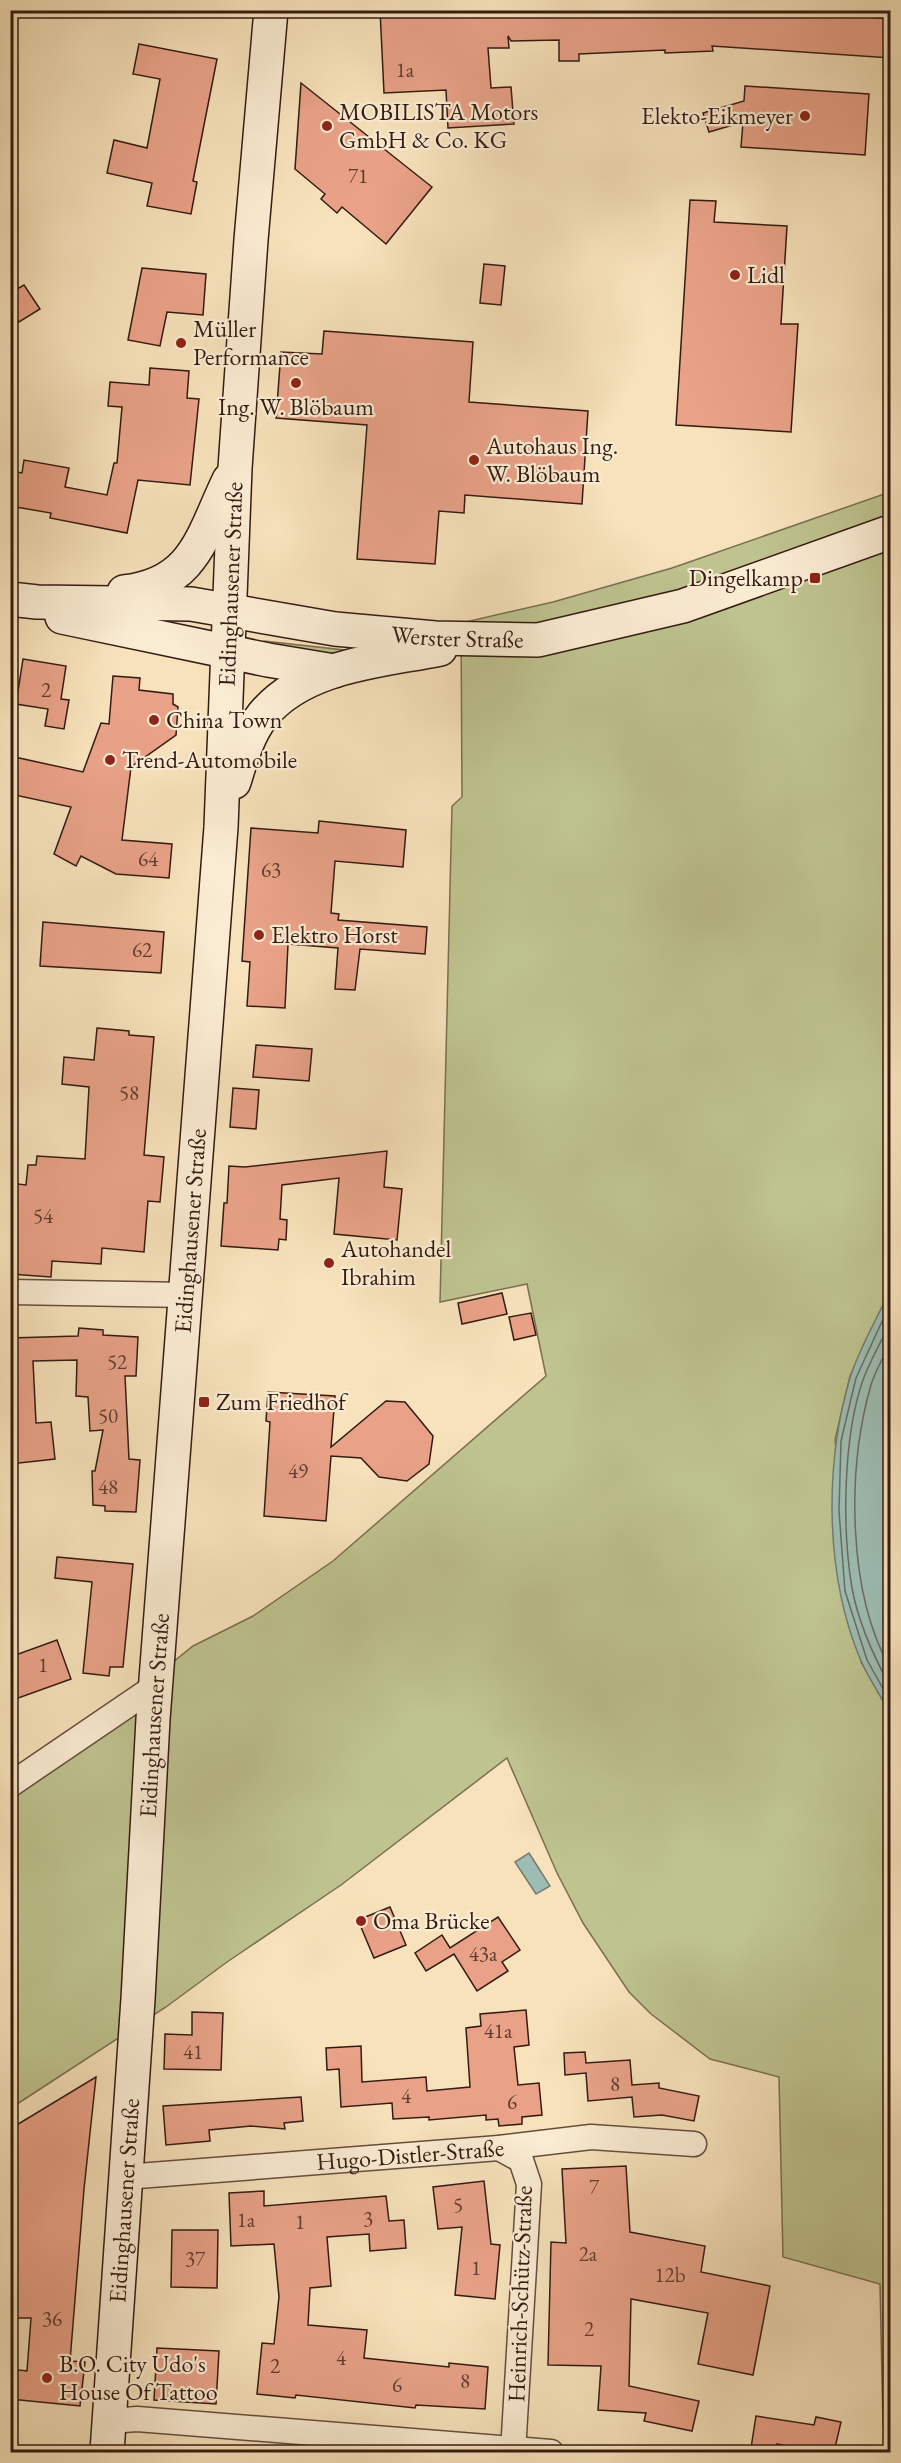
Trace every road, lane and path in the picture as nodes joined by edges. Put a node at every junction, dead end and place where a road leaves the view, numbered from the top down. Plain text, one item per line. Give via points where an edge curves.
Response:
1 (271, 10) edge
2 (235, 468) junction
3 (891, 532) edge
4 (19, 603) edge
5 (228, 611) junction
6 (486, 640) junction
7 (227, 651) junction
8 (334, 671) junction
9 (221, 827) junction
10 (10, 1292) edge
11 (187, 1295) junction
12 (156, 1686) junction
13 (10, 1785) edge
14 (694, 2144) dead end
15 (499, 2148) junction
16 (125, 2177) junction
17 (108, 2437) edge
18 (513, 2450) edge
19 (551, 2452) edge

1 - 2 main road, Eidinghausener Straße
2 - 4 main road via 201,543 185,566 166,582 144,590
2 - 5 main road, Eidinghausener Straße
3 - 6 main road, Werster Straße via 683,606 538,640
4 - 5 main road, Werster Straße via 190,604
4 - 7 main road
5 - 6 main road, Werster Straße via 335,629
5 - 7 main road, Eidinghausener Straße
6 - 8 main road
7 - 8 main road
7 - 9 main road, Eidinghausener Straße
8 - 9 main road via 282,696 263,716 242,754
9 - 11 main road, Eidinghausener Straße
10 - 11 street
11 - 12 main road, Eidinghausener Straße
12 - 13 street
12 - 16 main road, Eidinghausener Straße
14 - 15 street, Hugo-Distler-Straße via 591,2138
15 - 16 street, Hugo-Distler-Straße
15 - 18 street, Heinrich-Schütz-Straße via 520,2160 529,2184
16 - 17 main road, Eidinghausener Straße
17 - 18 street via 137,2419
18 - 19 street

